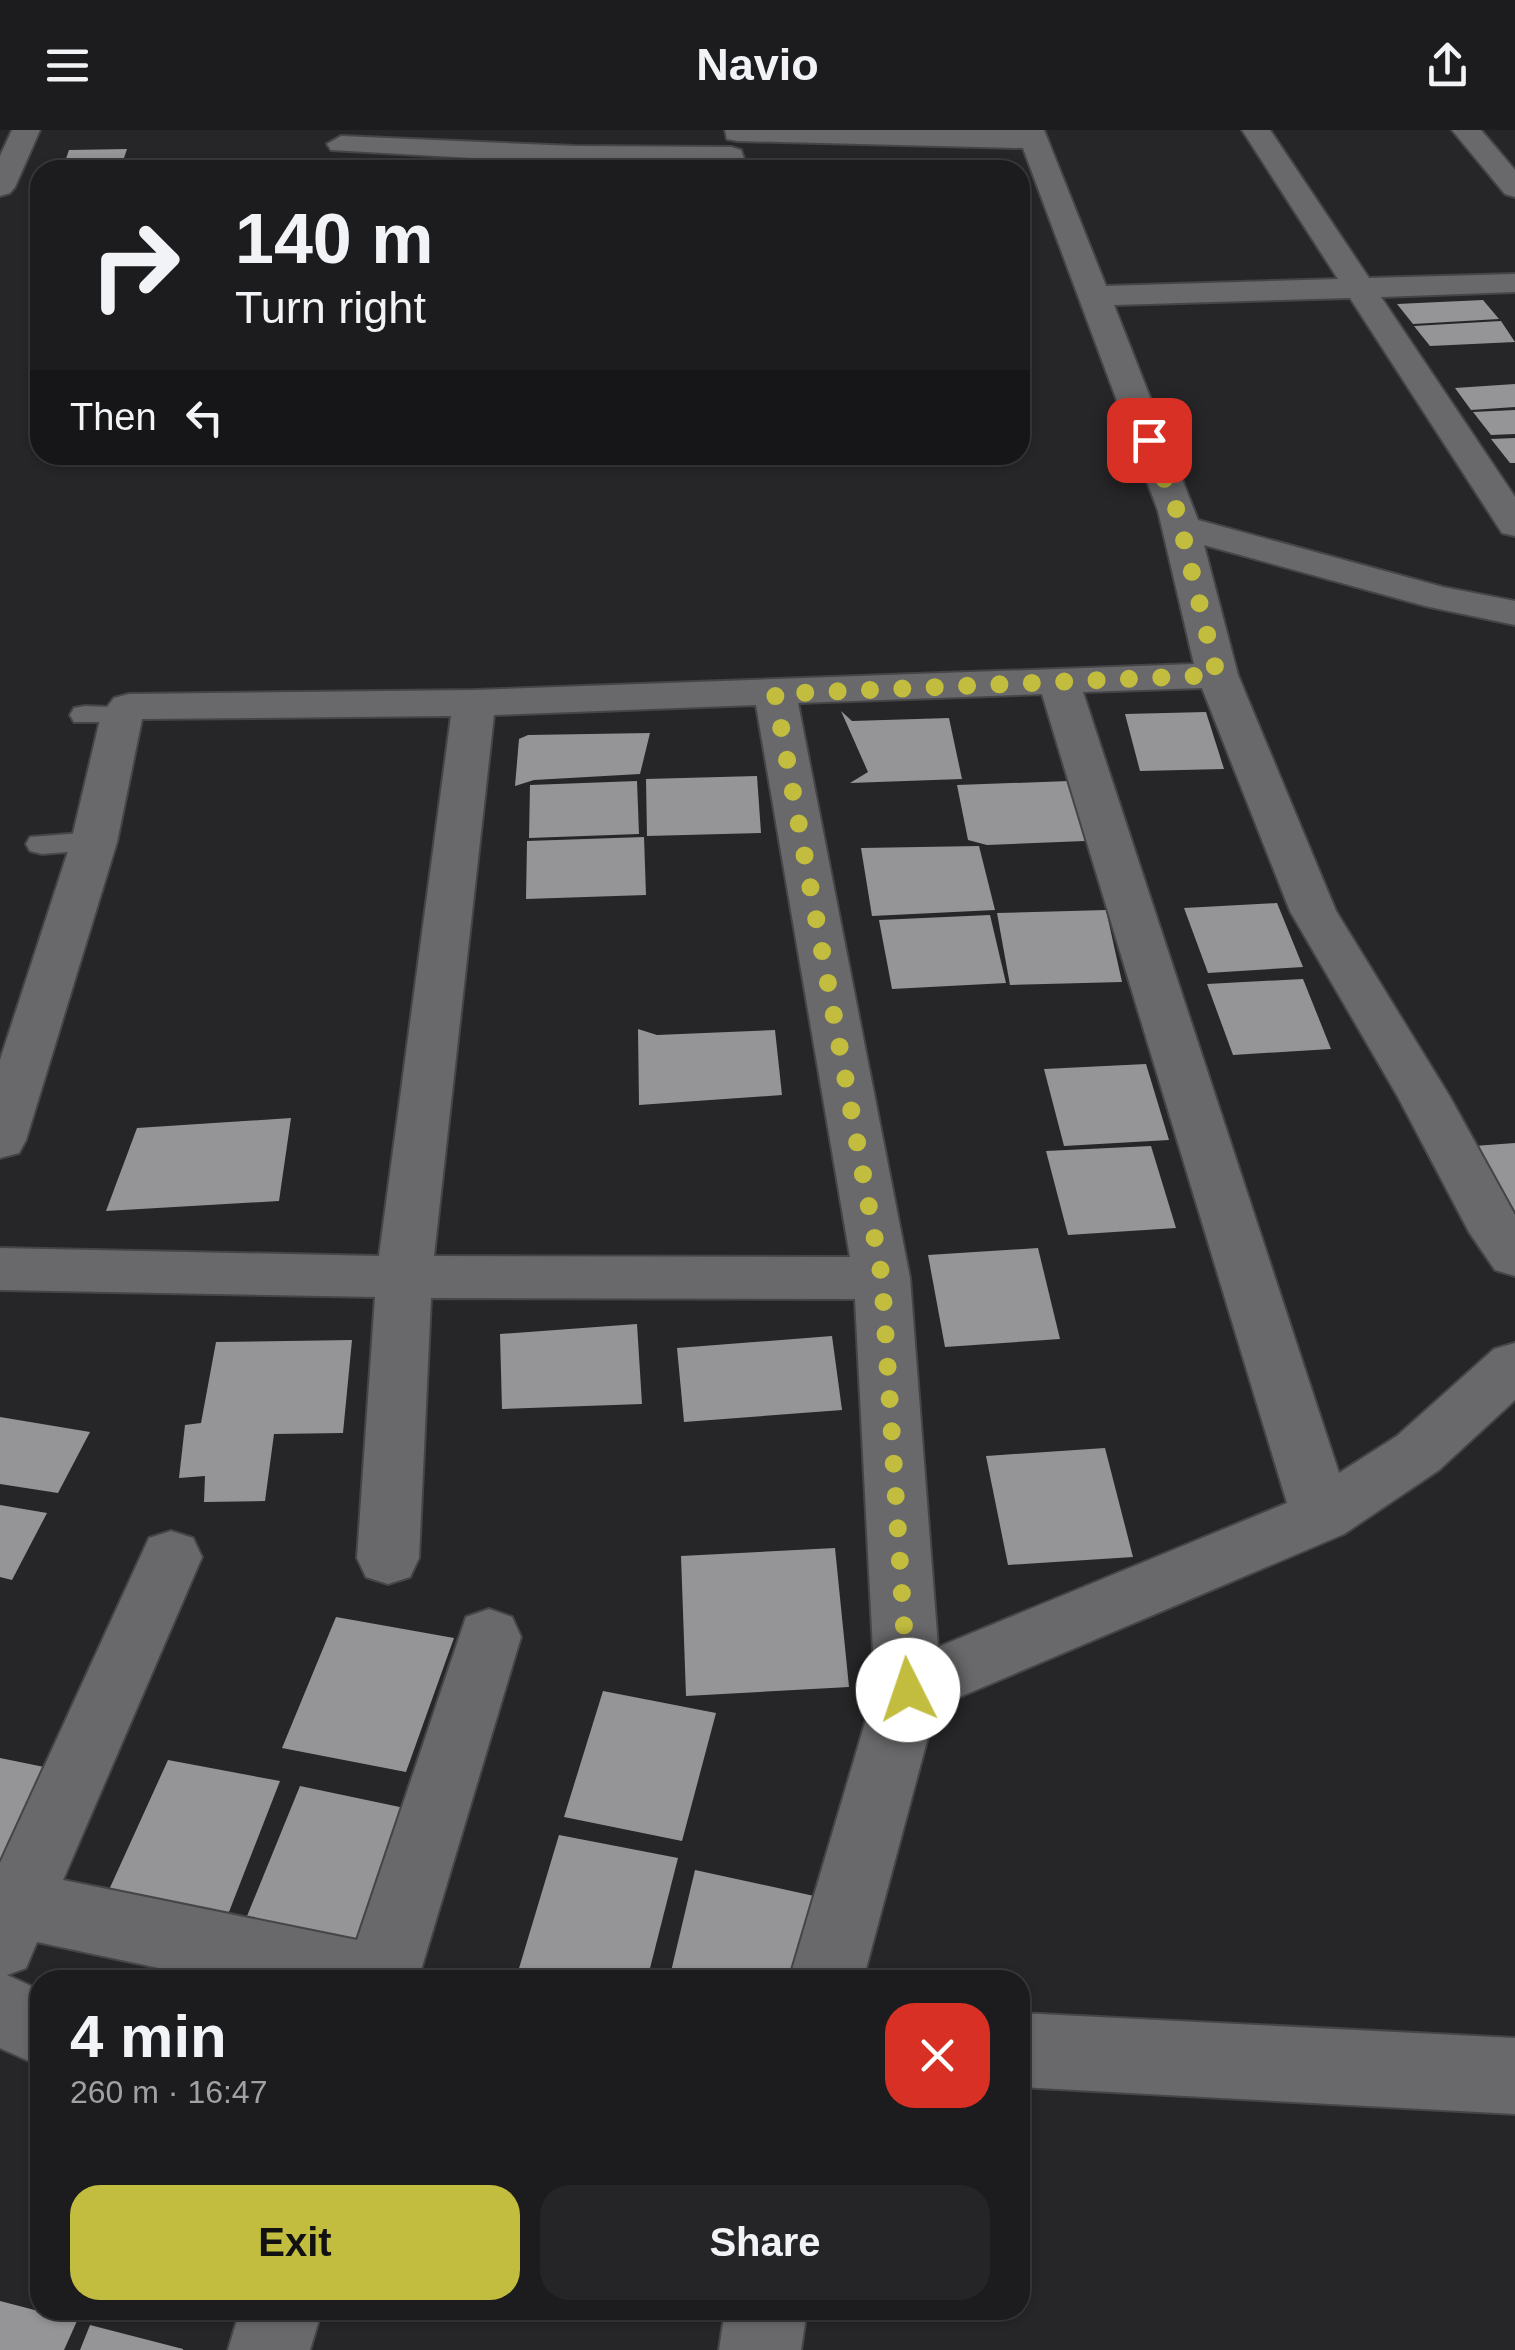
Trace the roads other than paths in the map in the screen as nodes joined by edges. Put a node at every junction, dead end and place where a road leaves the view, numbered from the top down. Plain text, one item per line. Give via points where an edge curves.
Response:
1 (26, 130) edge
2 (1256, 130) edge
3 (1466, 130) edge
4 (1032, 135) edge
5 (339, 137) edge
6 (430, 140) edge
7 (735, 147) edge
8 (352, 160) edge
9 (0, 187) edge
10 (1515, 188) edge
11 (1515, 283) edge
12 (1358, 288) junction
13 (1094, 296) junction
14 (1515, 525) edge
15 (1181, 528) junction
16 (1515, 612) edge
17 (1217, 675) junction
18 (1060, 684) junction
19 (775, 694) junction
20 (474, 704) junction
21 (94, 842) junction
22 (42, 844) dead end
23 (0, 1140) edge
24 (1515, 1256) edge
25 (0, 1269) edge
26 (404, 1277) junction
27 (882, 1278) junction
28 (1515, 1365) edge
29 (1322, 1516) junction
30 (170, 1557) dead end
31 (388, 1558) dead end
32 (489, 1637) dead end
33 (908, 1690) junction
34 (8, 1923) edge
35 (315, 1970) edge
36 (383, 1970) edge
37 (829, 1970) edge
38 (0, 2008) edge
39 (30, 2023) edge
40 (1030, 2051) edge
41 (1515, 2076) edge
42 (278, 2320) edge
43 (764, 2320) edge
44 (269, 2350) edge
45 (760, 2350) edge

1 - 9 street
2 - 12 street
3 - 10 street
4 - 7 street
4 - 13 street
5 - 6 street
5 - 8 street
6 - 7 street
11 - 12 street
12 - 13 street
12 - 14 street
13 - 15 street
15 - 16 street
15 - 17 street
17 - 18 street
17 - 24 street via 1313,912
18 - 19 street
18 - 29 street
19 - 20 street
19 - 27 street
20 - 21 street via 142,705 104,715
20 - 26 street
21 - 22 lane
21 - 23 street
25 - 26 street
26 - 27 street
26 - 31 street
27 - 33 street
28 - 29 street via 1418,1453
29 - 33 street
30 - 34 street
32 - 36 street
33 - 37 street
34 - 35 street
38 - 39 street
40 - 41 street
42 - 44 street
43 - 45 street

